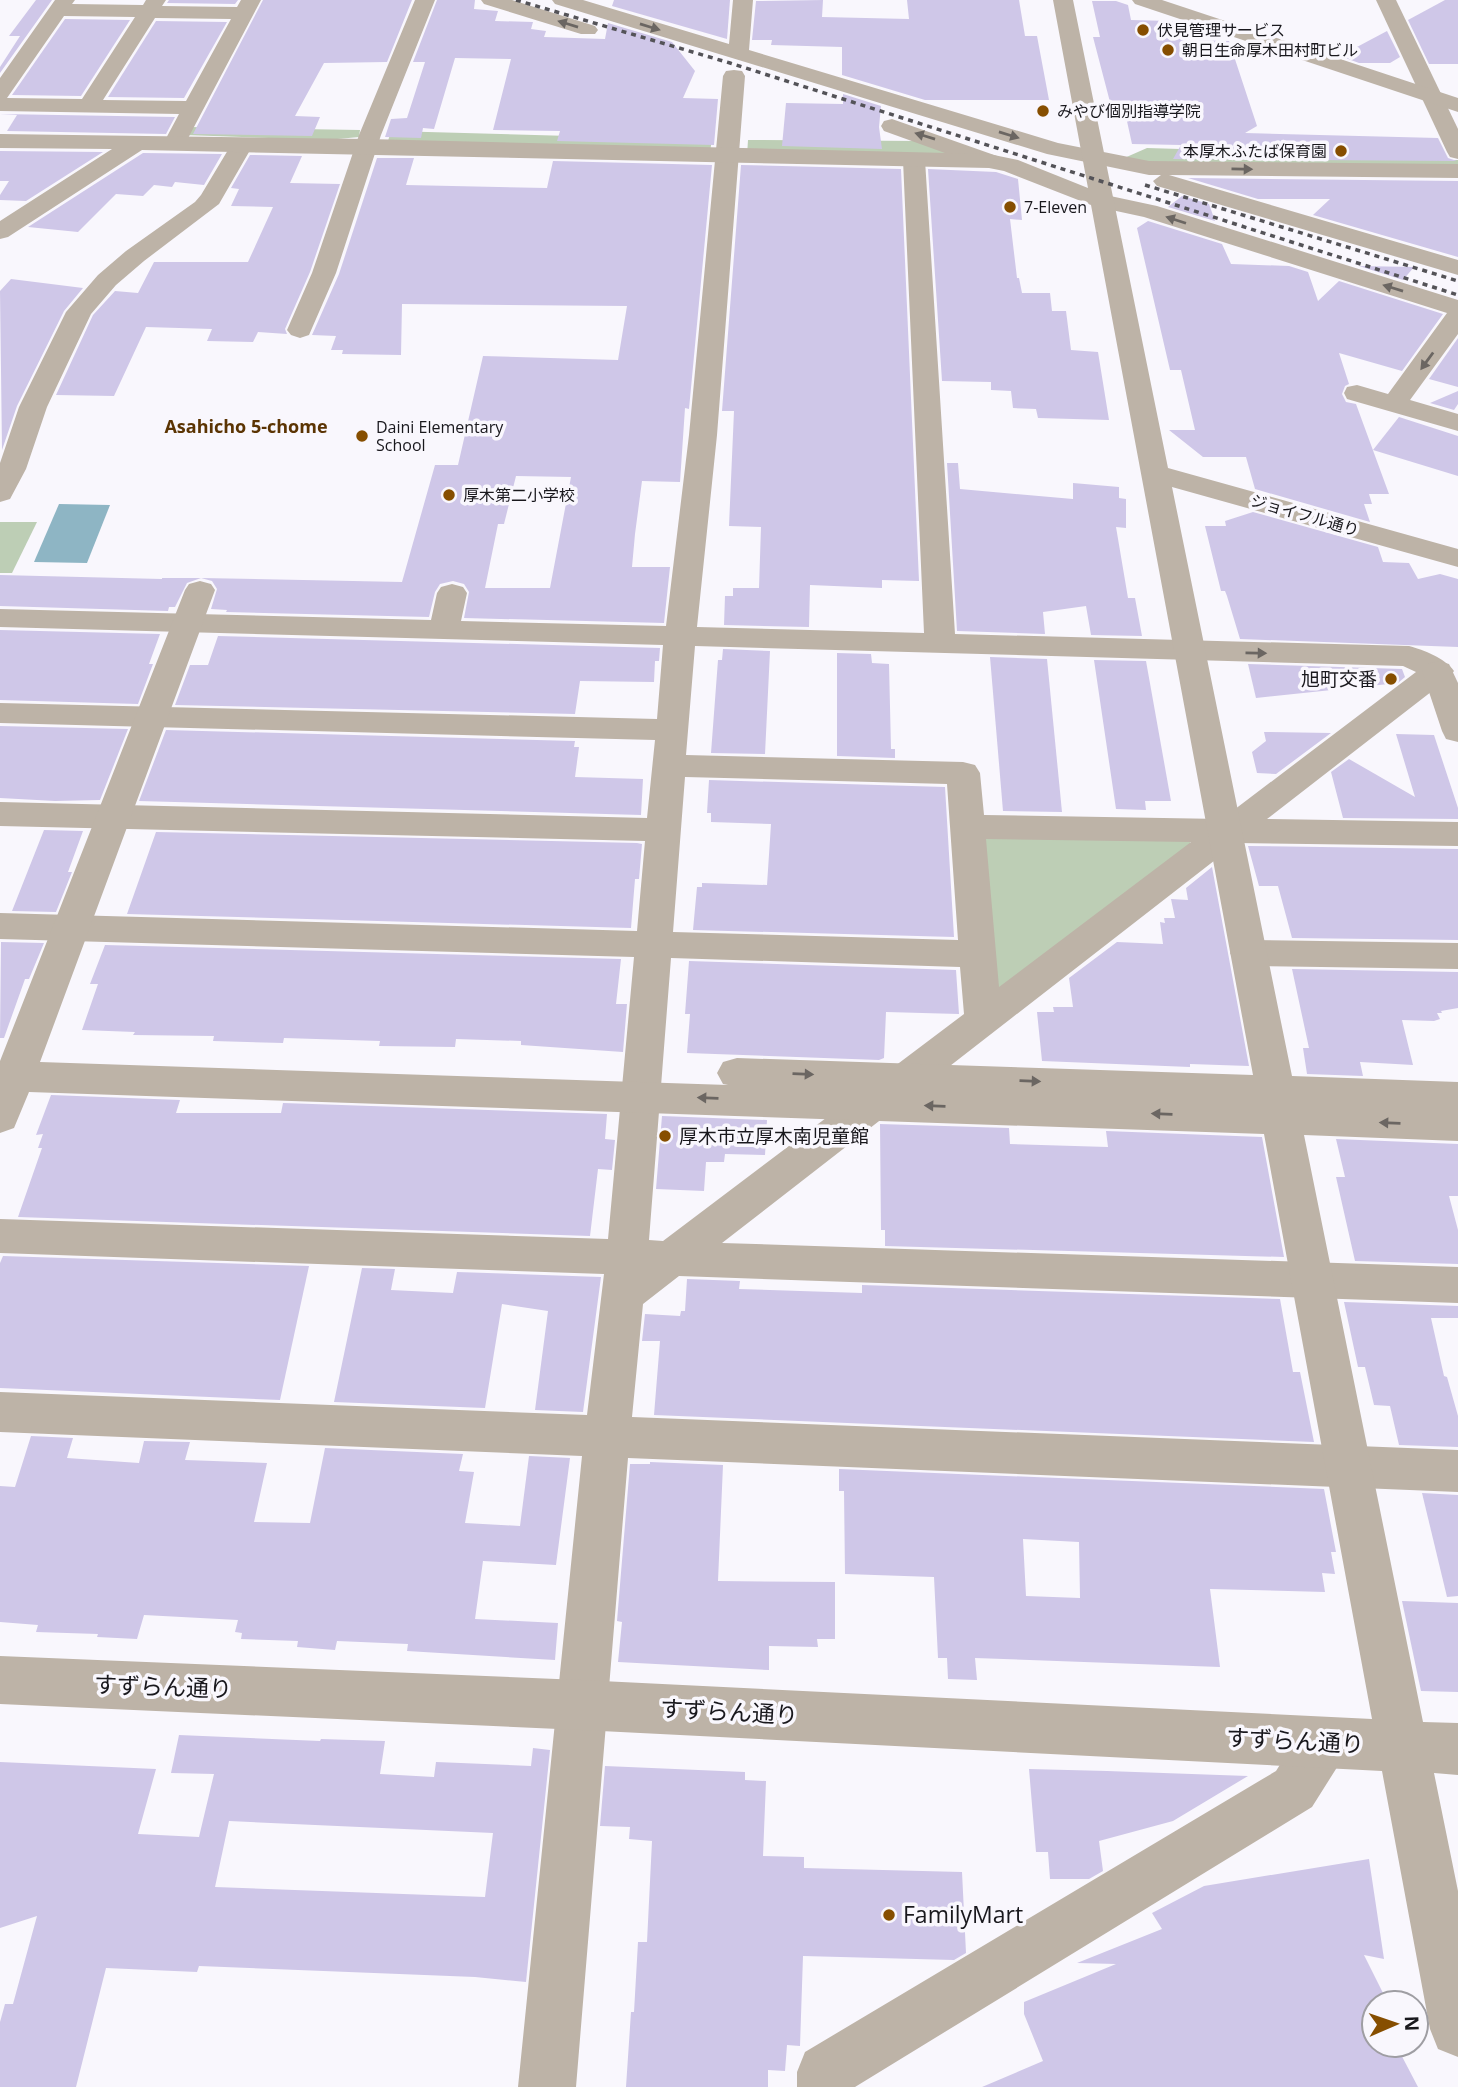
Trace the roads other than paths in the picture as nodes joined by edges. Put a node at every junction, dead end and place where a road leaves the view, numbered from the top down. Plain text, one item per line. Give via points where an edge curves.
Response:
1 (425, 0) edge
2 (491, 0) edge
3 (562, 0) edge
4 (743, 0) edge
5 (1063, 0) edge
6 (1142, 0) edge
7 (1385, 0) edge
8 (62, 5) edge
9 (152, 6) edge
10 (248, 7) edge
11 (603, 35) dead end
12 (0, 60) edge
13 (22, 61) junction
14 (736, 68) junction
15 (0, 93) edge
16 (1432, 97) junction
17 (0, 104) edge
18 (1458, 105) edge
19 (88, 106) junction
20 (193, 108) junction
21 (874, 120) dead end
22 (0, 141) edge
23 (135, 144) junction
24 (174, 145) junction
25 (242, 145) junction
26 (368, 146) junction
27 (1458, 152) edge
28 (1091, 154) junction
29 (729, 155) junction
30 (914, 160) junction
31 (989, 161) junction
32 (1418, 170) junction
33 (1458, 171) edge
34 (1458, 190) edge
35 (1101, 201) junction
36 (0, 232) edge
37 (1458, 268) edge
38 (1458, 308) edge
39 (1458, 316) edge
40 (300, 330) dead end
41 (1357, 393) dead end
42 (1394, 404) junction
43 (1458, 423) edge
44 (1153, 472) junction
45 (4, 477) edge
46 (1458, 558) edge
47 (200, 590) dead end
48 (452, 593) dead end
49 (0, 618) edge
50 (185, 624) junction
51 (444, 629) junction
52 (680, 636) junction
53 (940, 644) junction
54 (1188, 651) junction
55 (1448, 674) edge
56 (0, 713) edge
57 (151, 717) junction
58 (1458, 731) edge
59 (671, 748) junction
60 (0, 814) edge
61 (112, 817) junction
62 (967, 827) junction
63 (665, 830) junction
64 (1226, 831) junction
65 (1458, 834) edge
66 (0, 926) edge
67 (71, 928) junction
68 (652, 945) junction
69 (1248, 953) junction
70 (978, 954) junction
71 (1458, 957) edge
72 (983, 1019) junction
73 (9, 1065) edge
74 (907, 1077) junction
75 (641, 1083) junction
76 (1458, 1097) edge
77 (873, 1104) junction
78 (1278, 1104) junction
79 (0, 1117) edge
80 (1458, 1125) edge
81 (0, 1236) edge
82 (673, 1259) junction
83 (625, 1276) junction
84 (1312, 1280) junction
85 (1458, 1285) edge
86 (0, 1412) edge
87 (607, 1436) junction
88 (1349, 1466) junction
89 (1458, 1471) edge
90 (0, 1680) edge
91 (581, 1705) junction
92 (1322, 1743) junction
93 (1403, 1746) junction
94 (1458, 1749) edge
95 (1458, 2029) edge
96 (547, 2087) edge
97 (826, 2087) edge

1 - 26 street
11 -> 2 street
3 -> 14 street
4 - 14 street
5 - 28 street
6 - 16 street
7 - 16 street
8 - 9 street
8 - 13 street
9 - 10 street
9 - 19 street
10 - 20 street
12 - 13 street
13 - 15 street
14 -> 28 street via 1055,149
14 - 29 street
16 - 18 street
16 - 27 street
17 - 19 street
19 - 20 street
20 - 24 street
31 -> 21 street
22 - 23 street
23 - 24 street
23 - 36 street
24 - 25 street
25 - 26 street
25 - 45 street via 203,207 135,256 79,312
26 - 29 street
26 - 40 street
28 -> 32 street via 1149,167
28 - 35 street
28 - 37 street via 1156,178
29 - 30 street
29 - 52 street
30 - 31 street
30 - 53 street
31 - 35 street
32 - 33 street
32 - 34 street via 1427,180
38 -> 35 street via 1149,211
35 - 44 street
39 -> 42 street
41 - 42 street
42 - 43 street
44 - 46 street, ジョイフル通り
44 - 54 street
47 - 50 street
48 - 51 street
49 - 50 street
50 - 51 street
50 - 57 street
51 - 52 street
52 - 53 street
52 - 59 street
53 - 54 street
54 -> 55 street via 1409,656
54 - 64 street
55 - 58 street
55 - 64 street
56 - 57 street
57 - 59 street
57 - 61 street
59 - 62 street via 963,773
59 - 63 street
60 - 61 street
61 - 63 street
61 - 67 street
62 - 64 street
62 - 70 street
63 - 68 street
64 - 65 street
64 - 69 street
64 - 72 street
66 - 67 street
67 - 68 street
67 - 73 street
68 - 70 street
68 - 75 street
69 - 71 street
69 - 78 street
70 - 72 street
72 - 74 street
73 - 75 street
73 - 79 street
75 -> 74 street
74 - 77 street
74 -> 78 street
77 -> 75 street
75 - 83 street
76 - 78 street
78 -> 77 street
77 - 82 street
80 -> 78 street
78 - 84 street
81 - 83 street
82 - 83 street
82 - 84 street
83 - 87 street
84 - 85 street
84 - 88 street
86 - 87 street
87 - 88 street
87 - 91 street
88 - 89 street
88 - 93 street
90 - 91 street, すずらん通り
91 - 92 street, すずらん通り
91 - 96 street
92 - 93 street, すずらん通り
92 - 97 street via 1294,1789 825,2072
93 - 94 street, すずらん通り
93 - 95 street

